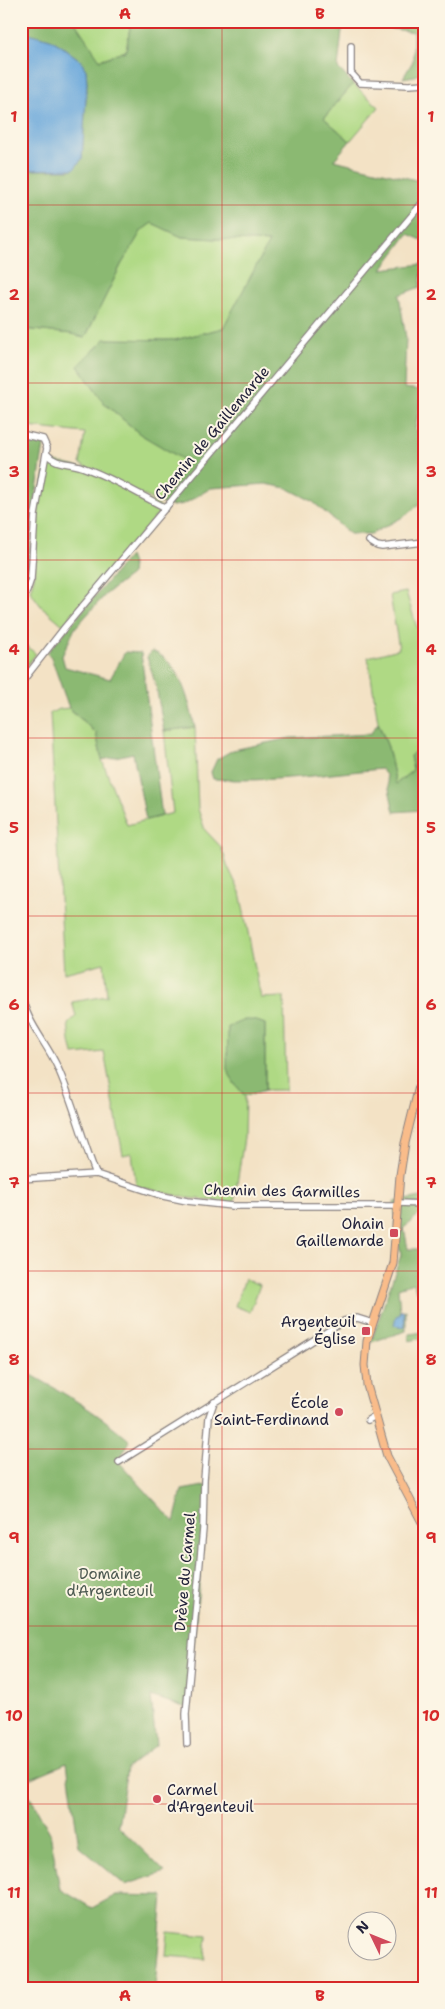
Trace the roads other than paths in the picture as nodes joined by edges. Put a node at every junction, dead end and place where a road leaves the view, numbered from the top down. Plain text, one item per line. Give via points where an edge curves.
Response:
1 (351, 46) dead end
2 (424, 84) edge
3 (424, 201) edge
4 (21, 434) edge
5 (47, 451) junction
6 (166, 508) junction
7 (369, 541) dead end
8 (424, 542) edge
9 (21, 599) edge
10 (21, 683) edge
11 (21, 991) edge
12 (424, 1066) edge
13 (96, 1174) junction
14 (21, 1179) edge
15 (397, 1204) junction
16 (424, 1204) edge
17 (373, 1323) junction
18 (214, 1402) junction
19 (119, 1462) dead end
20 (424, 1526) edge
21 (187, 1744) dead end

1 - 2 street via 351,73 360,84
3 - 6 street, Chemin de Gaillemarde
4 - 5 street via 43,439
5 - 6 street via 53,460 90,470
5 - 9 street via 35,515 32,579
6 - 10 street, Chemin de Gaillemarde
7 - 8 street via 382,547
11 - 13 street via 30,1020 64,1084
12 - 15 main road via 405,1143
13 - 14 street, Chemin des Garmilles
13 - 15 street, Chemin des Garmilles via 147,1192 232,1206
15 - 16 street, Chemin des Garmilles
15 - 17 main road via 393,1262
17 - 18 street via 357,1318 344,1321
17 - 20 main road via 367,1341 365,1365 371,1418 393,1470
18 - 19 street
18 - 21 street, Drève du Carmel via 208,1426 203,1529 186,1714

